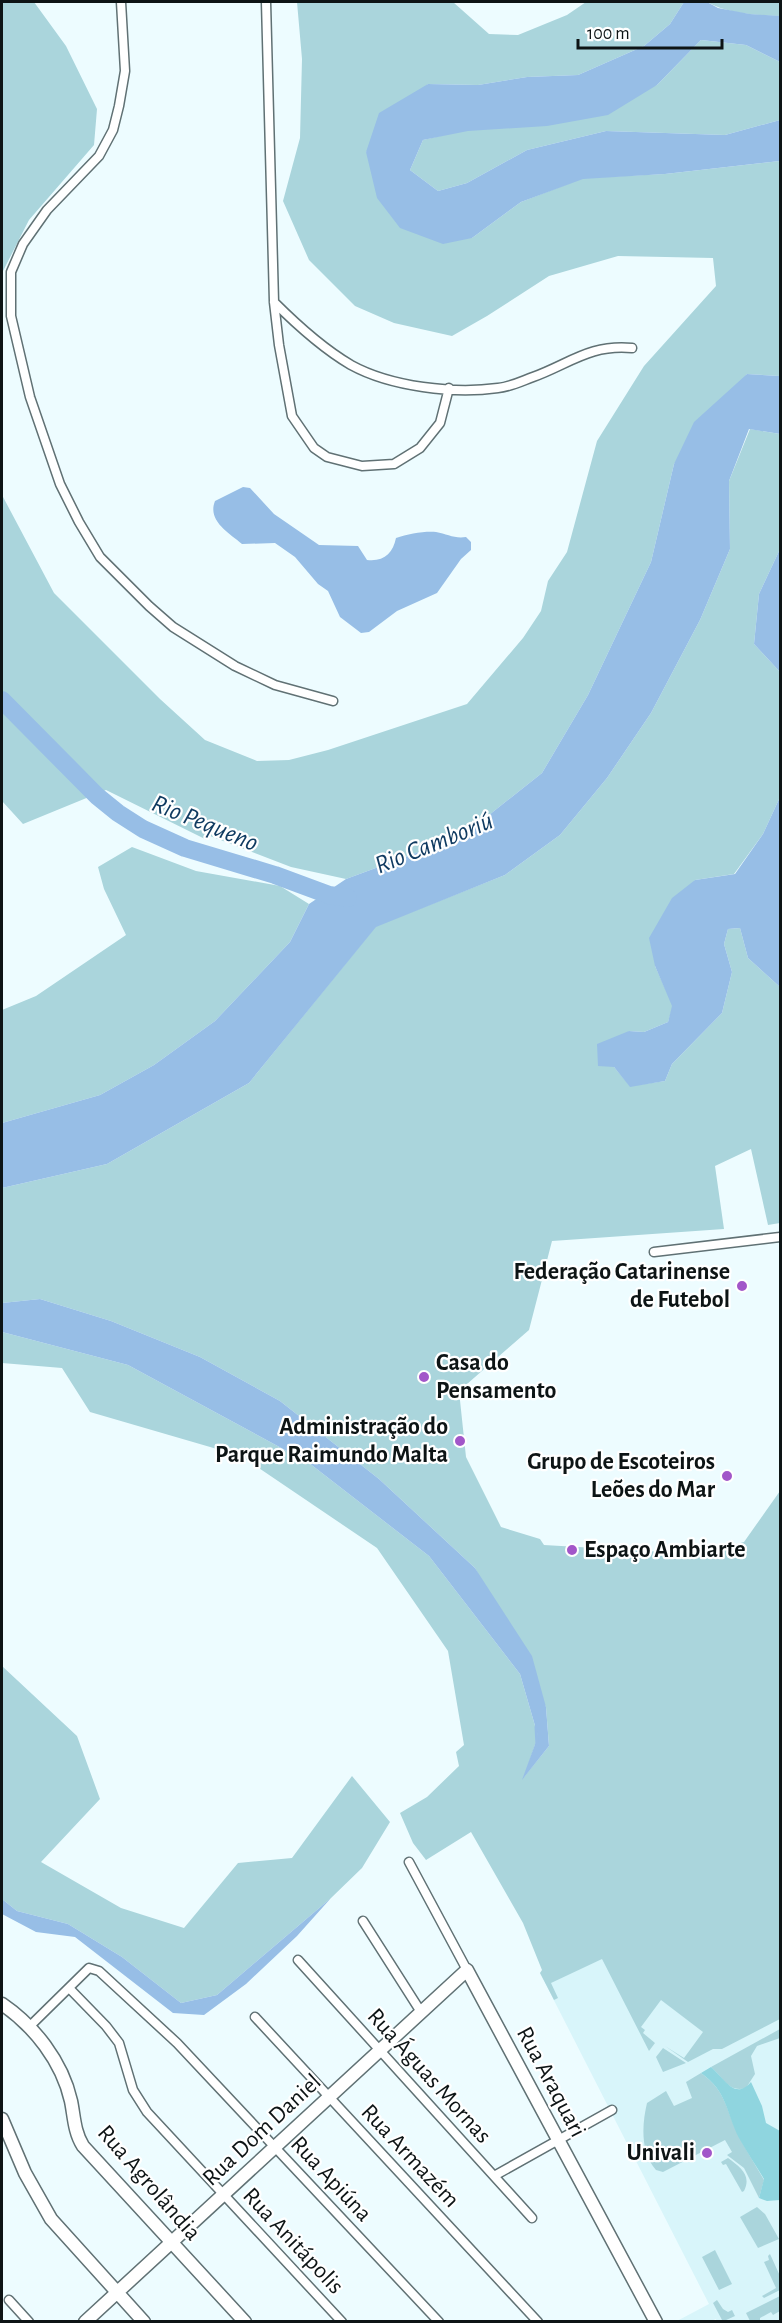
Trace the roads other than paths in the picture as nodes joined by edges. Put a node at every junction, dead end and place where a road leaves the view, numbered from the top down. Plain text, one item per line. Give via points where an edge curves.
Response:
1 (121, 2) edge
2 (266, 2) edge
3 (274, 302) junction
4 (632, 348) dead end
5 (449, 388) junction
6 (333, 700) dead end
7 (780, 1238) edge
8 (654, 1252) dead end
9 (409, 1862) dead end
10 (363, 1921) dead end
11 (298, 1960) dead end
12 (467, 1970) junction
13 (69, 1988) junction
14 (2, 2004) edge
15 (421, 2012) junction
16 (255, 2017) dead end
17 (30, 2026) junction
18 (380, 2050) junction
19 (329, 2097) junction
20 (612, 2110) dead end
21 (2, 2119) edge
22 (559, 2140) junction
23 (275, 2147) junction
24 (494, 2176) junction
25 (223, 2195) junction
26 (532, 2218) dead end
27 (171, 2242) junction
28 (117, 2292) junction
29 (9, 2300) dead end
30 (29, 2322) edge
31 (85, 2322) edge
32 (144, 2322) edge
33 (245, 2322) edge
34 (342, 2322) edge
35 (439, 2322) edge
36 (538, 2322) edge
37 (657, 2322) edge

1 - 6 street via 125,71 113,130 99,156 47,210 23,244 11,272 11,316 30,397 60,484 100,557 174,627 235,666 275,685
2 - 3 street
3 - 5 street via 311,338 353,366 395,382
3 - 5 street via 292,416 314,447 327,457 362,466 394,464 420,448 440,423
4 - 5 street via 590,351 501,388
7 - 8 street
9 - 12 street, Rua Araquari
10 - 15 street
11 - 18 street, Rua Águas Mornas
12 - 15 street, Rua Dom Daniel
12 - 22 street, Rua Araquari
13 - 17 street
13 - 23 street, Rua Apiúna via 88,1968 104,1974
13 - 25 street, Rua Anitápolis via 119,2043 133,2090 147,2112
14 - 17 street, Rua Agrolândia
15 - 18 street, Rua Dom Daniel
16 - 19 street, Rua Armazém
17 - 27 street, Rua Agrolândia via 44,2043 66,2086 83,2145
18 - 19 street, Rua Dom Daniel
18 - 24 street, Rua Águas Mornas
19 - 23 street, Rua Dom Daniel
19 - 36 street, Rua Armazém
20 - 22 street
21 - 28 street via 41,2206
22 - 24 street
22 - 37 street, Rua Araquari
23 - 25 street, Rua Dom Daniel
23 - 35 street, Rua Apiúna
24 - 26 street, Rua Águas Mornas
25 - 27 street, Rua Dom Daniel
25 - 34 street, Rua Anitápolis
27 - 28 street, Rua Dom Daniel
27 - 33 street, Rua Agrolândia
28 - 31 street, Rua Dom Daniel
28 - 32 street
29 - 30 street

